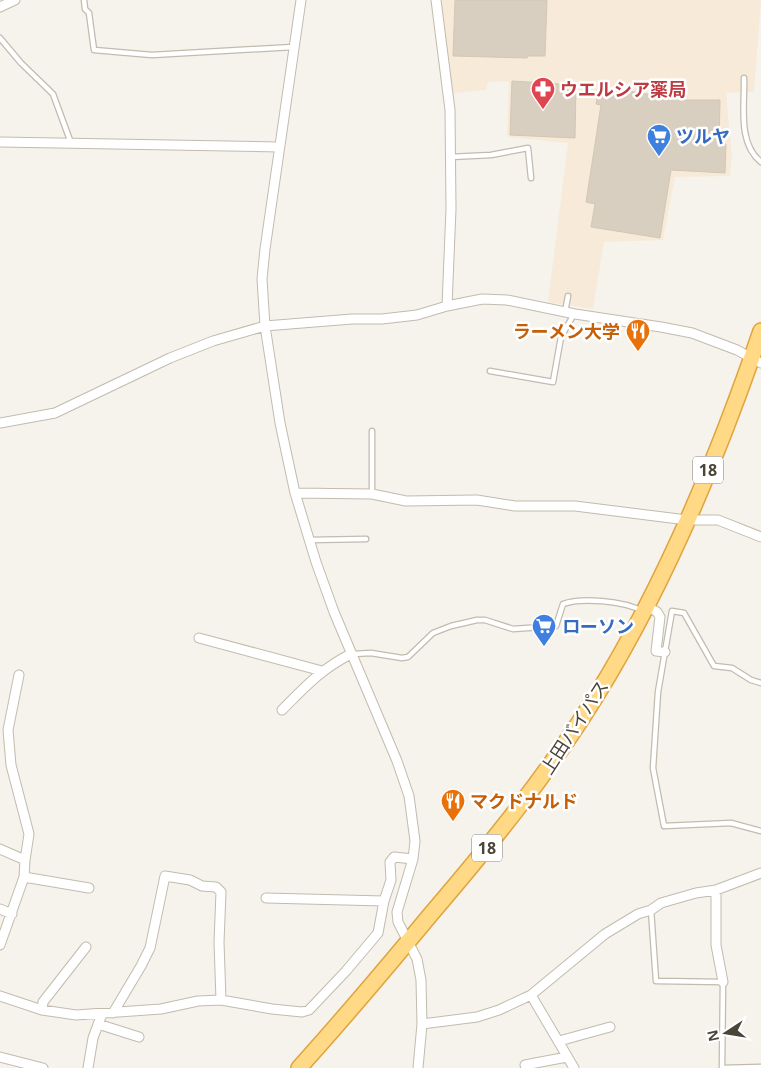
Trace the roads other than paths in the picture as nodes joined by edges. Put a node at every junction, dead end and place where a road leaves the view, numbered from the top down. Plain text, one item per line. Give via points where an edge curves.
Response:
1 (15, 0) edge
2 (84, 0) edge
3 (301, 0) edge
4 (436, 0) edge
5 (0, 7) edge
6 (0, 38) edge
7 (295, 47) junction
8 (744, 78) dead end
9 (0, 142) edge
10 (72, 143) junction
11 (279, 147) junction
12 (450, 157) junction
13 (761, 162) edge
14 (531, 178) dead end
15 (568, 296) dead end
16 (447, 306) junction
17 (570, 313) junction
18 (265, 326) junction
19 (761, 331) edge
20 (756, 361) edge
21 (490, 371) dead end
22 (0, 423) edge
23 (372, 431) dead end
24 (295, 493) junction
25 (372, 494) junction
26 (687, 520) junction
27 (761, 537) edge
28 (366, 539) dead end
29 (309, 540) junction
30 (646, 609) junction
31 (199, 638) dead end
32 (666, 652) junction
33 (351, 654) junction
34 (322, 671) junction
35 (19, 676) dead end
36 (761, 682) edge
37 (282, 710) dead end
38 (761, 831) edge
39 (0, 849) edge
40 (414, 859) junction
41 (25, 860) junction
42 (761, 873) edge
43 (24, 876) junction
44 (89, 888) dead end
45 (716, 890) junction
46 (266, 898) dead end
47 (384, 901) junction
48 (0, 909) edge
49 (651, 910) junction
50 (12, 914) junction
51 (408, 942) junction
52 (0, 945) edge
53 (86, 947) dead end
54 (723, 982) junction
55 (531, 995) junction
56 (0, 996) edge
57 (220, 1000) junction
58 (42, 1010) junction
59 (113, 1013) junction
60 (102, 1014) junction
61 (98, 1024) junction
62 (422, 1024) junction
63 (610, 1027) dead end
64 (139, 1037) dead end
65 (559, 1041) junction
66 (0, 1057) edge
67 (568, 1057) junction
68 (525, 1065) dead end
69 (303, 1067) edge
70 (761, 1067) edge
71 (43, 1068) edge
72 (88, 1068) edge
73 (418, 1068) edge
74 (574, 1068) edge

1 - 5 street
2 - 7 lane via 94,50 152,55
3 - 7 street
4 - 12 street via 450,110
6 - 10 lane via 53,94
7 - 11 street
8 - 13 lane via 746,135 752,152
9 - 10 street
10 - 11 street
11 - 18 street via 262,280
12 - 14 lane via 491,155 528,148
12 - 16 street
15 - 17 lane
16 - 17 street via 482,299 507,300
16 - 18 street via 382,320 352,319
17 - 20 street via 692,333
17 - 21 lane via 561,336 553,382
18 - 22 street via 170,358 55,413
18 - 24 street
19 - 20 highway, 上田バイパス / 18
20 - 26 highway, 上田バイパス / 18
23 - 25 lane
24 - 25 street
24 - 29 street
25 - 26 street via 406,501 477,500 515,506 575,506
26 - 27 street via 718,520
26 - 30 highway, 上田バイパス / 18
28 - 29 lane
29 - 33 street
30 - 32 street via 657,612 660,617 656,651
30 - 33 lane via 587,600 571,601 563,604 556,626 513,629 477,620 433,633 408,657
30 - 51 highway, 上田バイパス / 18 via 596,696 540,779
31 - 34 street
32 - 36 lane via 672,611 684,613 714,666 732,668 751,680
32 - 38 lane via 658,692 653,768 664,826 731,823
33 - 34 street
33 - 40 street via 406,787 414,823
34 - 37 street
35 - 41 street via 8,730 11,765 29,834
39 - 41 street
40 - 47 street via 394,857 390,862 391,880
40 - 51 street via 397,912 398,922
41 - 43 street
42 - 45 street
43 - 44 street
43 - 50 street
45 - 49 street via 661,903
45 - 54 street via 716,945
46 - 47 street
47 - 57 street via 378,933 310,1010 272,1009
48 - 50 street
49 - 54 lane via 656,982
49 - 55 street via 638,914 606,934
50 - 52 street
51 - 62 street via 419,967
51 - 69 highway, 上田バイパス / 18
53 - 58 street via 43,1002
54 - 70 lane via 722,1068
55 - 62 street via 477,1017
55 - 65 street
56 - 58 street
57 - 59 street
57 - 59 street via 221,892 216,887 165,876 150,948
58 - 60 street via 76,1015
59 - 60 street
60 - 61 street
61 - 64 street
61 - 72 street
62 - 73 street
63 - 65 street
65 - 67 street
66 - 71 street
67 - 68 street
67 - 74 street

